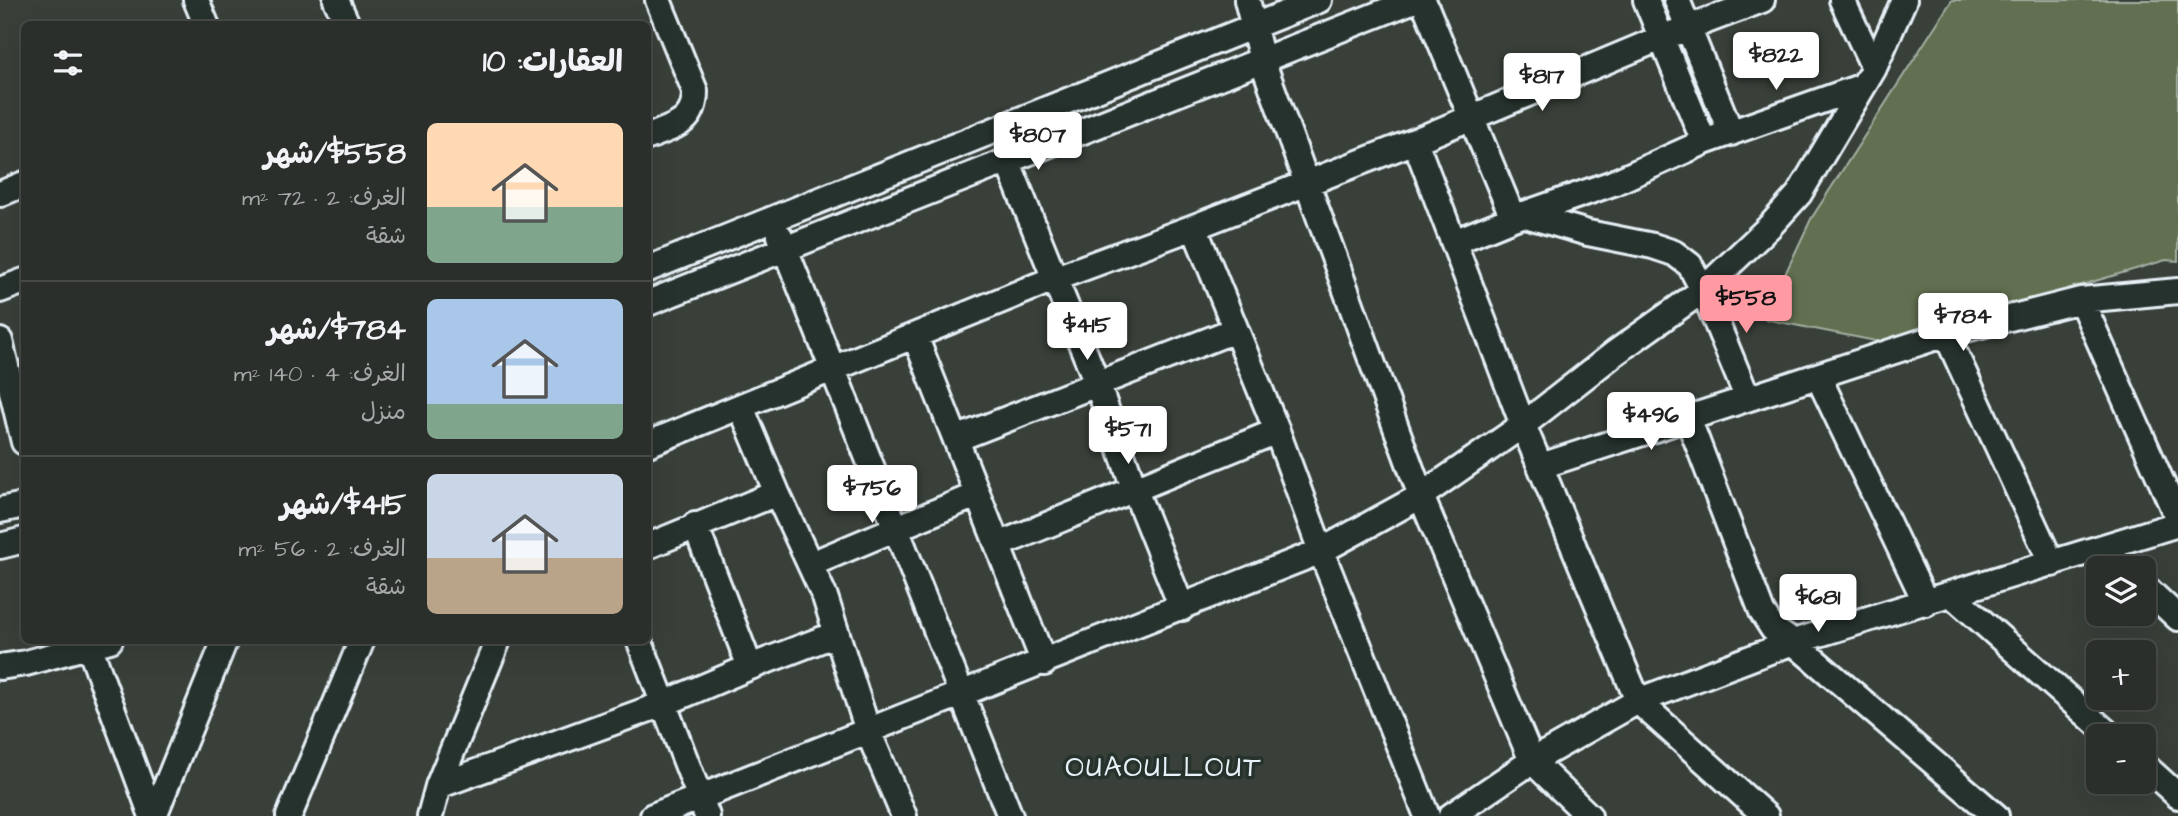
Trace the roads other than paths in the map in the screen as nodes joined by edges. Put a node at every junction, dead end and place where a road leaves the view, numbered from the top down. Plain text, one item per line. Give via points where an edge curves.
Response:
1 (196, 0) edge
2 (337, 0) edge
3 (658, 0) edge
4 (1247, 0) edge
5 (1319, 0) edge
6 (1413, 0) edge
7 (1423, 0) edge
8 (1646, 0) edge
9 (1677, 0) edge
10 (1762, 0) edge
11 (1842, 0) edge
12 (1904, 0) edge
13 (205, 21) edge
14 (345, 21) edge
15 (1254, 27) junction
16 (1689, 29) junction
17 (1661, 38) junction
18 (1262, 60) junction
19 (1869, 77) junction
20 (1471, 117) junction
21 (1731, 133) junction
22 (651, 136) edge
23 (1415, 141) junction
24 (1704, 142) junction
25 (1007, 160) junction
26 (1305, 182) junction
27 (21, 185) edge
28 (0, 194) edge
29 (1517, 216) junction
30 (773, 219) junction
31 (1194, 228) junction
32 (1454, 242) junction
33 (785, 249) junction
34 (651, 268) edge
35 (1056, 278) junction
36 (21, 282) edge
37 (0, 290) edge
38 (1703, 290) junction
39 (2178, 291) edge
40 (2081, 300) junction
41 (651, 302) edge
42 (1235, 330) junction
43 (1946, 334) junction
44 (915, 336) junction
45 (0, 341) edge
46 (831, 368) junction
47 (1818, 376) junction
48 (1097, 383) junction
49 (12, 388) edge
50 (1747, 397) junction
51 (741, 407) junction
52 (1688, 418) junction
53 (1522, 425) junction
54 (21, 428) edge
55 (1277, 431) junction
56 (956, 439) junction
57 (651, 443) edge
58 (1541, 466) junction
59 (1135, 488) junction
60 (777, 493) junction
61 (976, 495) junction
62 (1421, 496) junction
63 (21, 506) edge
64 (0, 510) edge
65 (2178, 521) edge
66 (695, 526) junction
67 (897, 527) junction
68 (21, 541) edge
69 (651, 545) edge
70 (998, 545) junction
71 (0, 546) edge
72 (2103, 548) junction
73 (1321, 551) junction
74 (2111, 556) edge
75 (811, 564) junction
76 (2052, 564) junction
77 (1951, 594) junction
78 (2156, 597) edge
79 (1926, 603) junction
80 (1182, 608) junction
81 (2178, 618) edge
82 (836, 634) junction
83 (1793, 642) junction
84 (91, 644) edge
85 (95, 644) edge
86 (223, 644) edge
87 (360, 644) edge
88 (496, 644) edge
89 (640, 644) edge
90 (1044, 663) junction
91 (0, 667) edge
92 (750, 667) junction
93 (962, 695) junction
94 (1638, 701) junction
95 (663, 704) junction
96 (2097, 724) edge
97 (868, 731) junction
98 (1532, 761) junction
99 (2156, 776) edge
100 (439, 786) junction
101 (2178, 796) edge
102 (704, 807) edge
103 (153, 816) edge
104 (289, 816) edge
105 (430, 816) edge
106 (653, 816) edge
107 (904, 816) edge
108 (1010, 816) edge
109 (1427, 816) edge
110 (1451, 816) edge
111 (1589, 816) edge
112 (1766, 816) edge
113 (1996, 816) edge

1 - 13 street
2 - 14 street
3 - 22 street via 695,91 695,107 681,124
4 - 15 street
5 - 15 street
6 - 18 street
7 - 20 street
8 - 17 street
9 - 16 street
10 - 16 street
11 - 19 street
12 - 19 street
15 - 18 street
15 - 30 street
16 - 17 street
16 - 21 street
17 - 20 street
17 - 24 street
18 - 25 street
18 - 26 street
19 - 21 street
19 - 38 street via 1799,194
20 - 23 street
20 - 29 street
21 - 24 street
23 - 26 street
23 - 32 street
24 - 29 street via 1613,183
25 - 33 street
25 - 35 street
26 - 31 street
26 - 62 street
27 - 28 street
29 - 32 street
29 - 38 street via 1675,253 1690,265
30 - 33 street
30 - 34 street
31 - 35 street
31 - 42 street
32 - 53 street
33 - 41 street
33 - 46 street
35 - 44 street
35 - 48 street
36 - 37 street
38 - 50 street
38 - 53 street
39 - 40 street
40 - 43 street
40 - 65 street
42 - 48 street
42 - 55 street
43 - 47 street
43 - 76 street
44 - 46 street
44 - 56 street
45 - 49 street
46 - 51 street
46 - 67 street
47 - 50 street
47 - 79 street
48 - 56 street
48 - 59 street
49 - 54 street
50 - 52 street
51 - 57 street
51 - 60 street
52 - 58 street
52 - 83 street via 1762,612 1773,629
53 - 58 street
53 - 62 street
55 - 59 street
55 - 73 street
56 - 61 street
58 - 94 street
59 - 70 street
59 - 80 street
60 - 66 street
60 - 75 street
61 - 67 street
61 - 70 street
62 - 73 street
62 - 98 street
63 - 64 street
65 - 72 street
66 - 69 street
66 - 92 street
67 - 75 street
67 - 93 street
68 - 71 street
70 - 90 street
72 - 74 street
72 - 76 street
73 - 80 street
73 - 109 street
75 - 82 street
76 - 77 street
77 - 79 street
77 - 96 street
78 - 81 street
79 - 83 street
80 - 90 street
82 - 92 street
82 - 97 street
83 - 94 street
83 - 113 street
84 - 91 street
85 - 103 street
86 - 103 street
87 - 104 street
88 - 100 street
89 - 95 street
90 - 93 street
92 - 95 street
93 - 97 street
93 - 108 street
94 - 98 street
94 - 112 street
95 - 100 street
95 - 102 street
97 - 102 street
97 - 107 street
98 - 110 street
98 - 111 street
99 - 101 street
100 - 105 street
102 - 106 street

